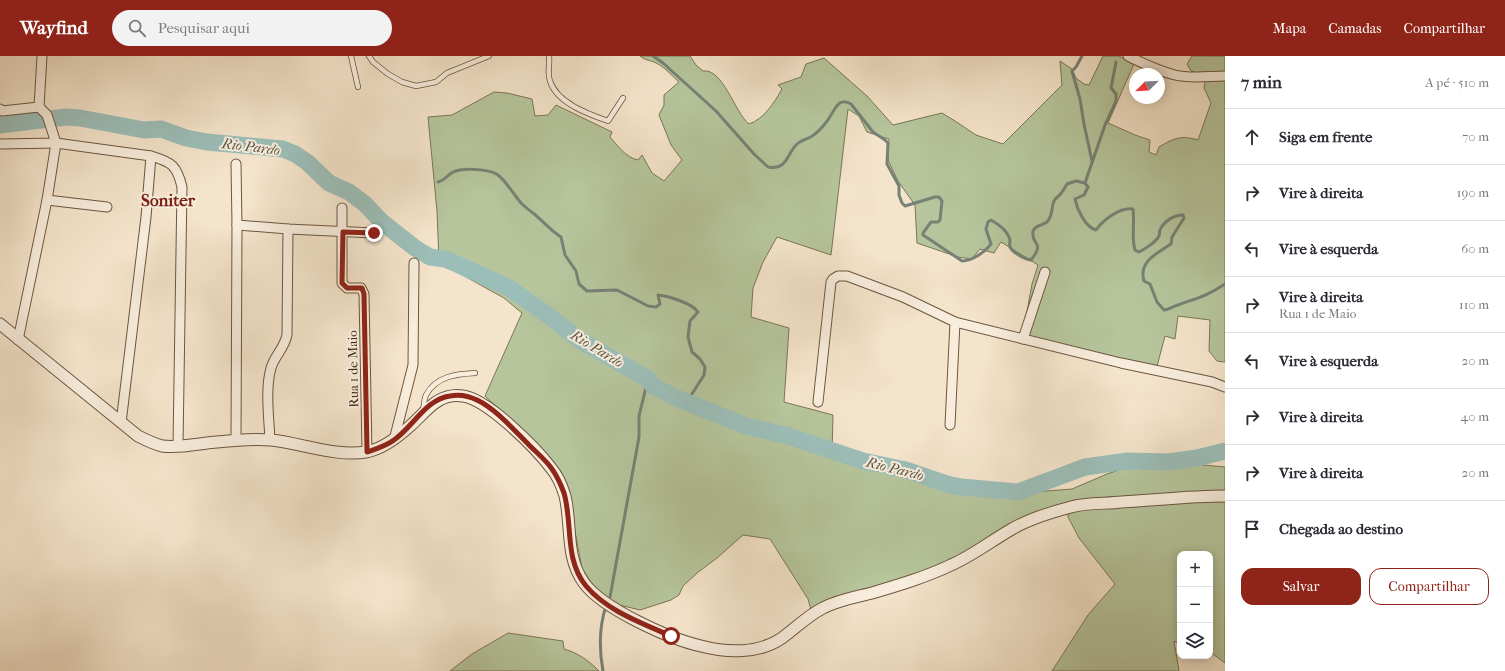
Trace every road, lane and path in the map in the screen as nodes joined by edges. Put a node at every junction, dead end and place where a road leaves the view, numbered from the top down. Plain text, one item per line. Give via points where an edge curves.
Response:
1 (42, 56) edge
2 (351, 56) edge
3 (369, 56) edge
4 (489, 56) edge
5 (549, 56) edge
6 (1128, 56) edge
7 (1225, 76) edge
8 (358, 87) dead end
9 (623, 98) dead end
10 (39, 108) junction
11 (0, 109) edge
12 (56, 143) junction
13 (0, 144) edge
14 (152, 156) junction
15 (236, 164) dead end
16 (47, 200) junction
17 (107, 207) dead end
18 (342, 208) dead end
19 (237, 225) junction
20 (288, 229) junction
21 (343, 232) junction
22 (374, 233) dead end
23 (414, 263) dead end
24 (1045, 272) dead end
25 (955, 322) junction
26 (0, 324) edge
27 (1023, 339) junction
28 (18, 340) junction
29 (475, 372) dead end
30 (1225, 388) edge
31 (818, 402) dead end
32 (422, 413) junction
33 (121, 423) junction
34 (950, 425) dead end
35 (236, 440) junction
36 (270, 440) junction
37 (394, 440) junction
38 (178, 446) junction
39 (367, 452) junction
40 (1225, 496) edge

1 - 10 street
2 - 8 lane
3 - 4 lane via 388,74 416,86 436,82 447,73
5 - 9 lane via 548,71 552,87 573,107 608,121
6 - 7 street via 1175,75
10 - 11 street via 2,111
10 - 12 street via 47,115
12 - 13 street
12 - 14 street
12 - 16 street
14 - 33 street
14 - 38 street via 166,160 174,166 182,187
15 - 19 street
16 - 17 street
16 - 28 street
18 - 21 street
19 - 20 street
19 - 35 street
20 - 21 street
20 - 36 street via 287,335 286,343 273,362 271,370 268,398
21 - 22 street
21 - 39 street, Rua 1 de Maio via 342,283 347,288 360,288 364,291 365,300
23 - 37 street via 413,365
24 - 27 street
25 - 27 street
25 - 31 street via 902,296 868,283 843,276 833,279
25 - 34 street
26 - 28 street
27 - 30 street via 1212,382
28 - 33 street
29 - 32 lane via 456,374 435,385 426,395
32 - 37 street
32 - 40 street via 440,399 450,396 462,395 487,406 543,458 559,480 567,508 573,562 578,574 591,591 613,608 671,636 701,646 727,650 748,650 770,645 824,607 915,580 952,565 1015,527 1075,505
33 - 38 street via 149,441 162,446
35 - 36 street
35 - 38 street
36 - 39 street via 338,452
37 - 39 street

